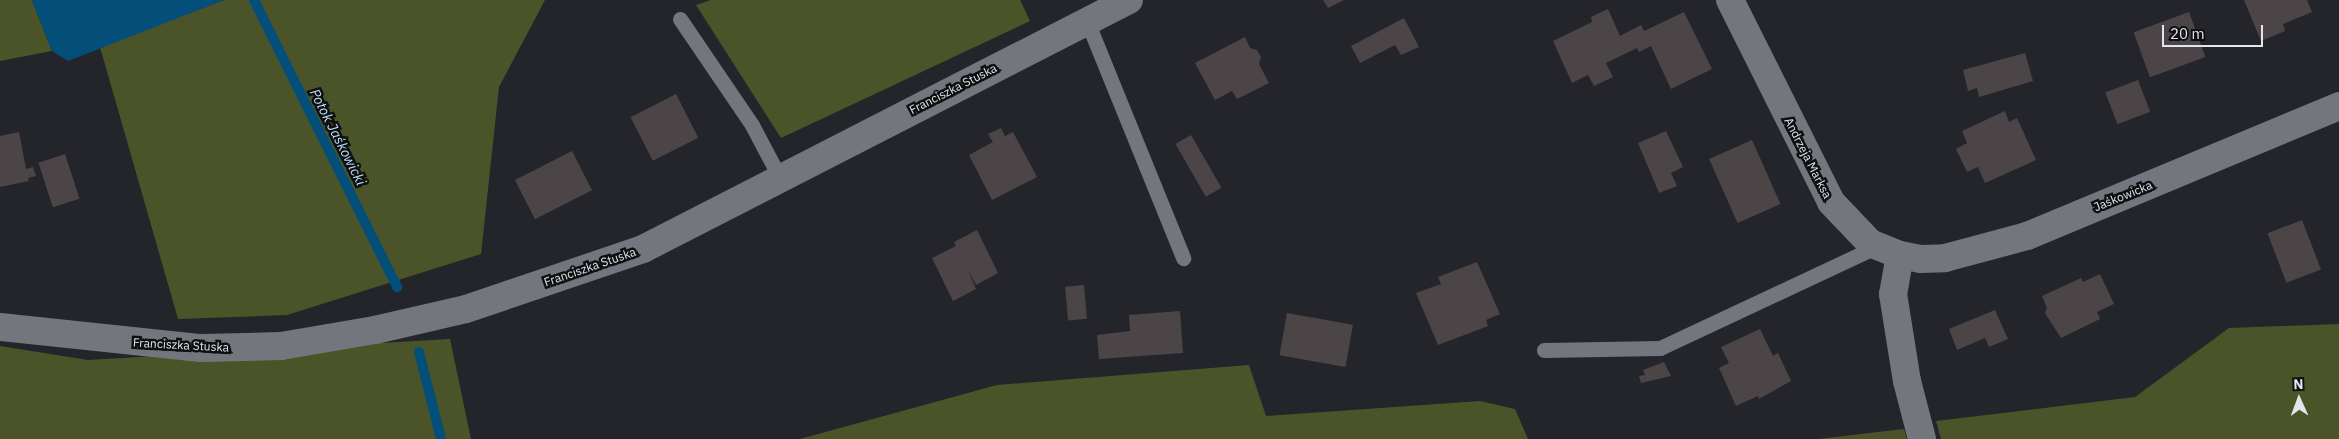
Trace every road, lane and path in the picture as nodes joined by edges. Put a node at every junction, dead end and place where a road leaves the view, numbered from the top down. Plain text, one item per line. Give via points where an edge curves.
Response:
1 (1129, 0) edge
2 (1730, 0) edge
3 (680, 19) dead end
4 (1087, 21) junction
5 (2339, 106) edge
6 (780, 178) junction
7 (1889, 250) junction
8 (1184, 258) dead end
9 (0, 327) edge
10 (1544, 350) dead end
11 (1922, 439) edge

1 - 4 street, Franciszka Stuska
2 - 7 street, Andrzeja Marksa via 1831,202 1870,243
3 - 6 lane via 752,125
4 - 6 street, Franciszka Stuska
4 - 8 lane
5 - 7 street, Jaśkowicka via 2027,236 1945,258
6 - 9 street, Franciszka Stuska via 642,249 466,309 375,330 281,346 201,348
7 - 10 lane via 1660,348
7 - 11 street via 1907,381

